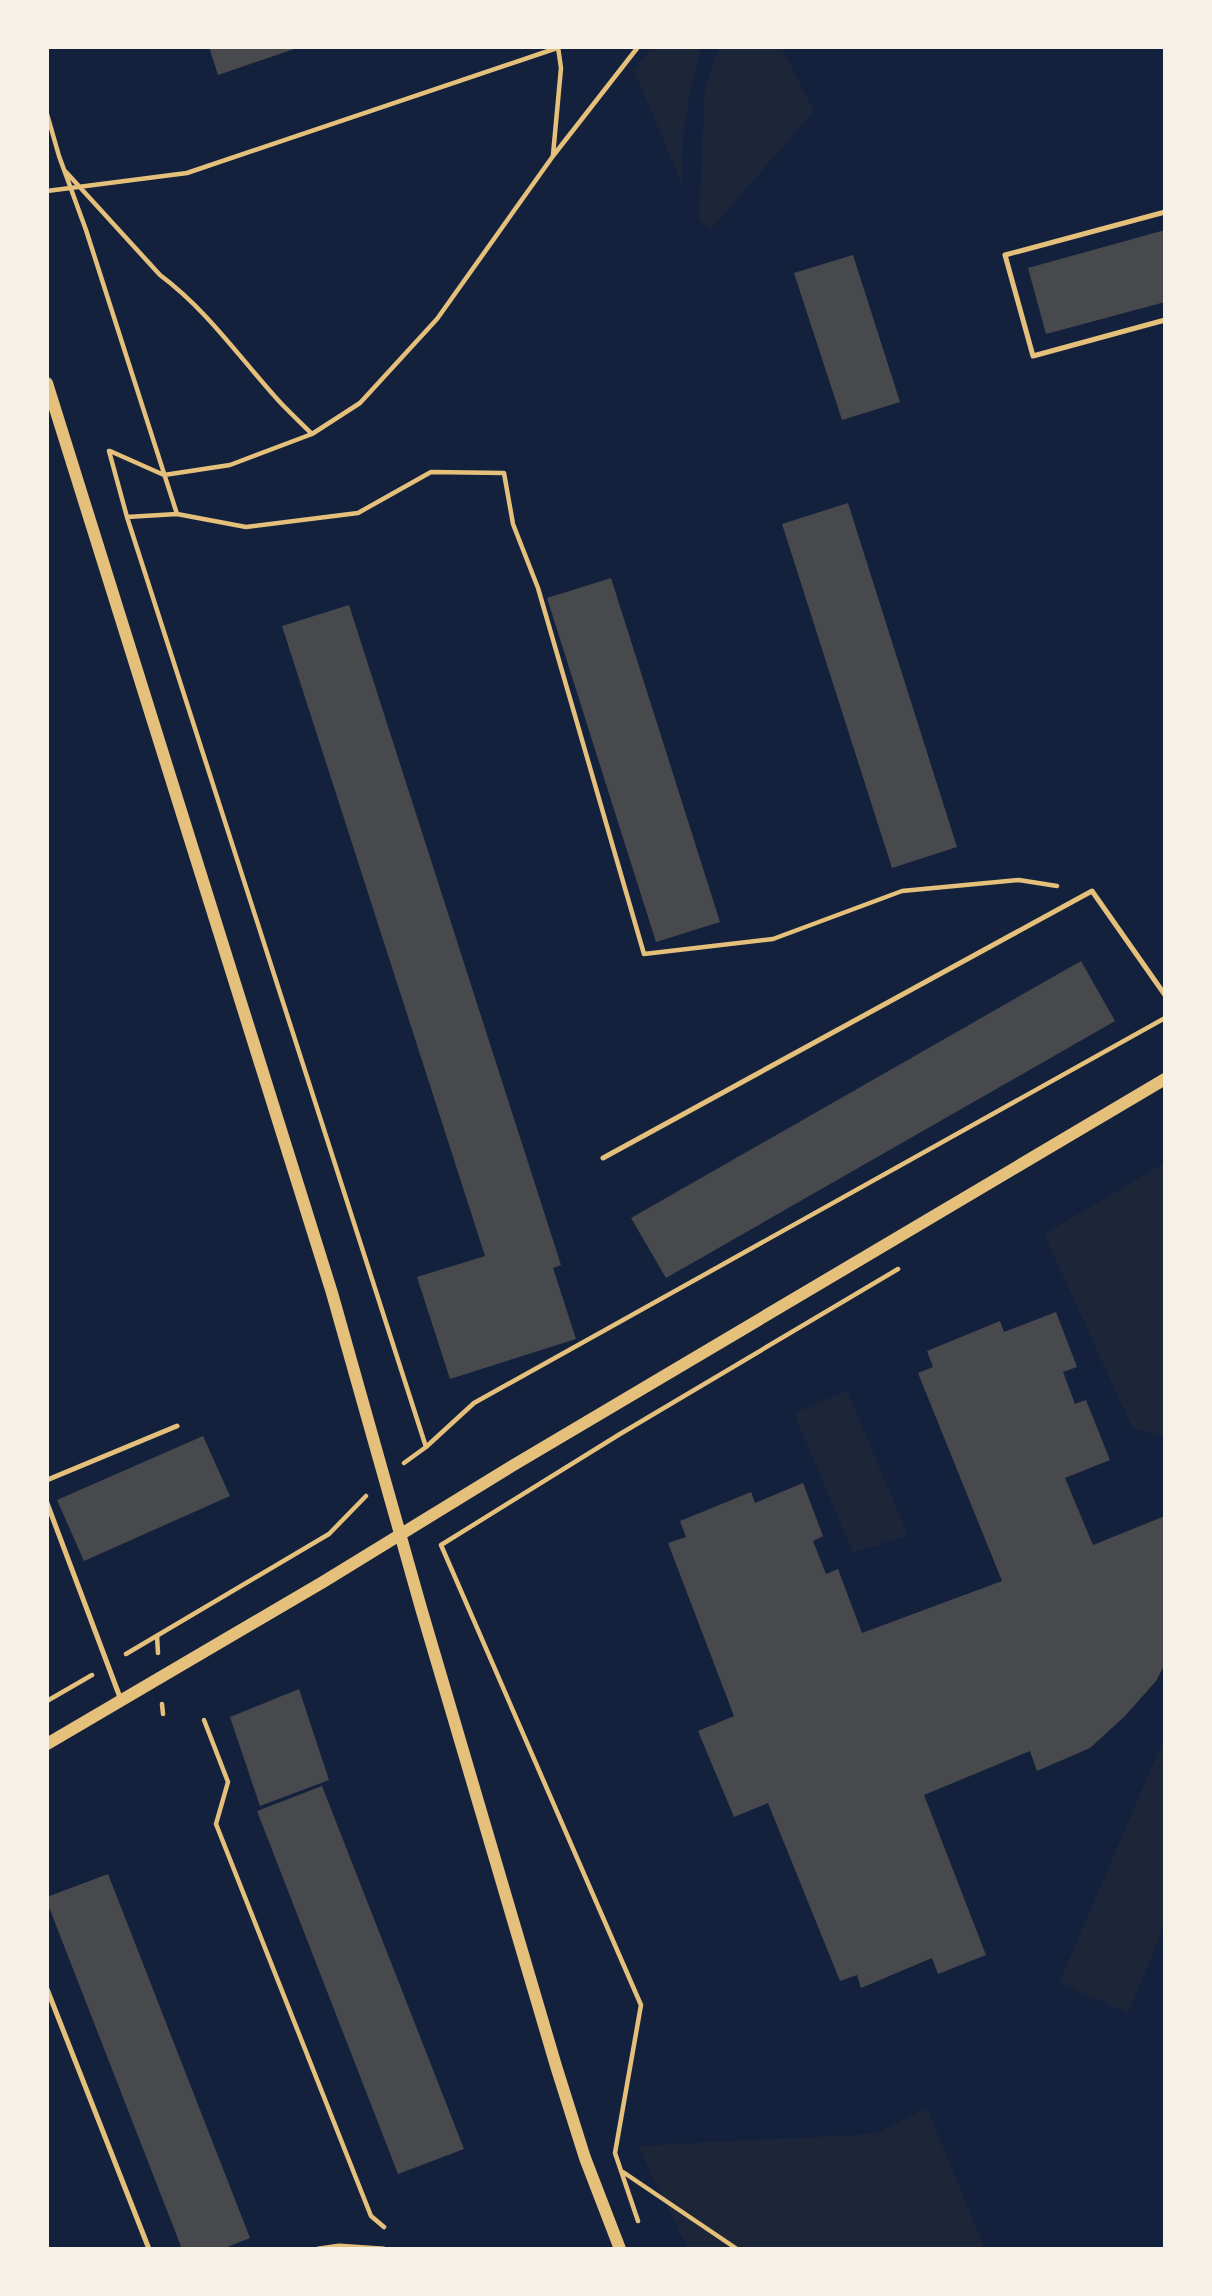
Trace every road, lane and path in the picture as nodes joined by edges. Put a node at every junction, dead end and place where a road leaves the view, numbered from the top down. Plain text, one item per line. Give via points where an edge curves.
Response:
1 (638, 47) edge
2 (559, 48) edge
3 (47, 114) edge
4 (553, 156) junction
5 (63, 169) junction
6 (80, 187) junction
7 (70, 188) junction
8 (47, 191) edge
9 (1165, 212) edge
10 (1165, 320) edge
11 (47, 383) edge
12 (312, 434) junction
13 (164, 475) junction
14 (177, 514) junction
15 (127, 517) junction
16 (1092, 891) junction
17 (1165, 995) edge
18 (1165, 1018) edge
19 (1165, 1079) edge
20 (603, 1158) dead end
21 (904, 1265) dead end
22 (177, 1426) dead end
23 (384, 1477) junction
24 (47, 1480) edge
25 (47, 1503) edge
26 (400, 1534) junction
27 (157, 1636) junction
28 (158, 1653) dead end
29 (108, 1665) junction
30 (121, 1700) junction
31 (47, 1702) edge
32 (204, 1720) dead end
33 (47, 1744) edge
34 (47, 1989) edge
35 (49, 1998) edge
36 (622, 2171) junction
37 (639, 2223) dead end
38 (391, 2232) dead end
39 (149, 2249) edge
40 (318, 2249) edge
41 (384, 2249) edge
42 (620, 2249) edge
43 (737, 2249) edge

1 - 4 path
2 - 4 path
2 - 6 path via 187,173
3 - 5 path
4 - 12 path via 437,319 360,403
5 - 6 path
5 - 7 path
6 - 7 path
6 - 12 path via 160,275 224,334
7 - 8 path
7 - 13 path
9 - 10 lane via 1005,255 1033,356
11 - 23 street via 332,1293
12 - 13 path via 230,465
13 - 14 path
13 - 15 path via 109,451
14 - 15 path
14 - 16 path via 246,527 358,513 431,472 504,473 513,524 538,588 644,954 773,939 902,891 1019,880
15 - 18 path via 426,1447 474,1403
16 - 17 lane
16 - 20 lane
19 - 26 street
21 - 36 path via 441,1545 641,2006 615,2153
22 - 24 lane
23 - 26 street
23 - 27 path via 329,1534
25 - 29 lane
26 - 30 street
26 - 42 street via 556,2066
27 - 28 path
27 - 29 path
29 - 30 lane
29 - 31 path
30 - 33 street
32 - 38 path via 228,1782 216,1824 371,2216
34 - 35 lane
35 - 39 lane
36 - 37 path
36 - 43 path
40 - 41 lane

